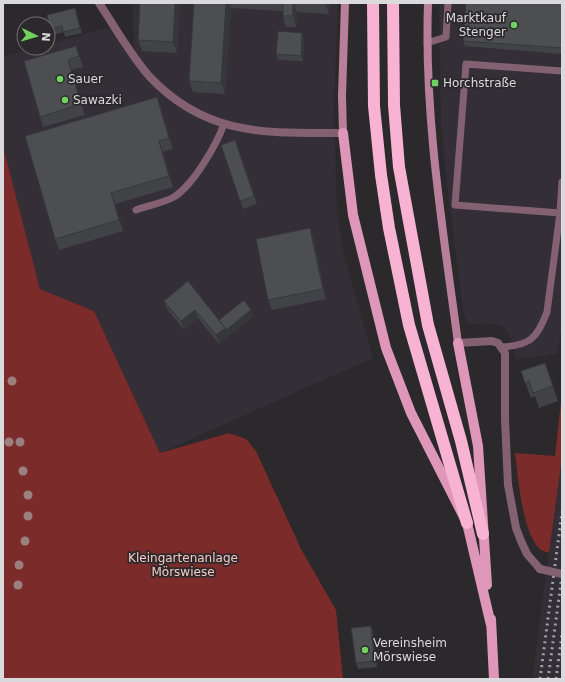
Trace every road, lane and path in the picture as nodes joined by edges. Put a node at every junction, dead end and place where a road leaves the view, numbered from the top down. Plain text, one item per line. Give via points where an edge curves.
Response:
1 (99, 3) edge
2 (345, 3) edge
3 (373, 3) edge
4 (393, 3) edge
5 (428, 3) edge
6 (448, 3) edge
7 (427, 43) junction
8 (562, 71) edge
9 (224, 124) junction
10 (343, 134) junction
11 (562, 182) edge
12 (136, 210) dead end
13 (561, 212) edge
14 (458, 343) junction
15 (502, 347) junction
16 (467, 523) junction
17 (483, 534) junction
18 (562, 574) edge
19 (491, 625) junction
20 (494, 679) edge

1 - 9 street via 136,59 167,93 191,109
2 - 10 street
3 - 16 highway via 374,106 389,228 416,349
4 - 17 highway via 394,106 399,167 428,325 461,441
5 - 7 street
6 - 7 lane via 446,37
7 - 14 street via 428,92 441,221
8 - 13 lane via 466,64 455,205
9 - 10 street via 260,132
9 - 12 lane via 218,142 184,189 172,198
10 - 16 main road via 353,215 386,348 411,413
11 - 13 lane
13 - 15 lane via 547,312 542,327 532,340 520,346
14 - 15 street via 492,341
14 - 17 main road via 478,446
15 - 18 street, bridge via 506,360 508,485 516,528 526,554 540,569
16 - 19 main road
17 - 19 main road
19 - 20 main road

